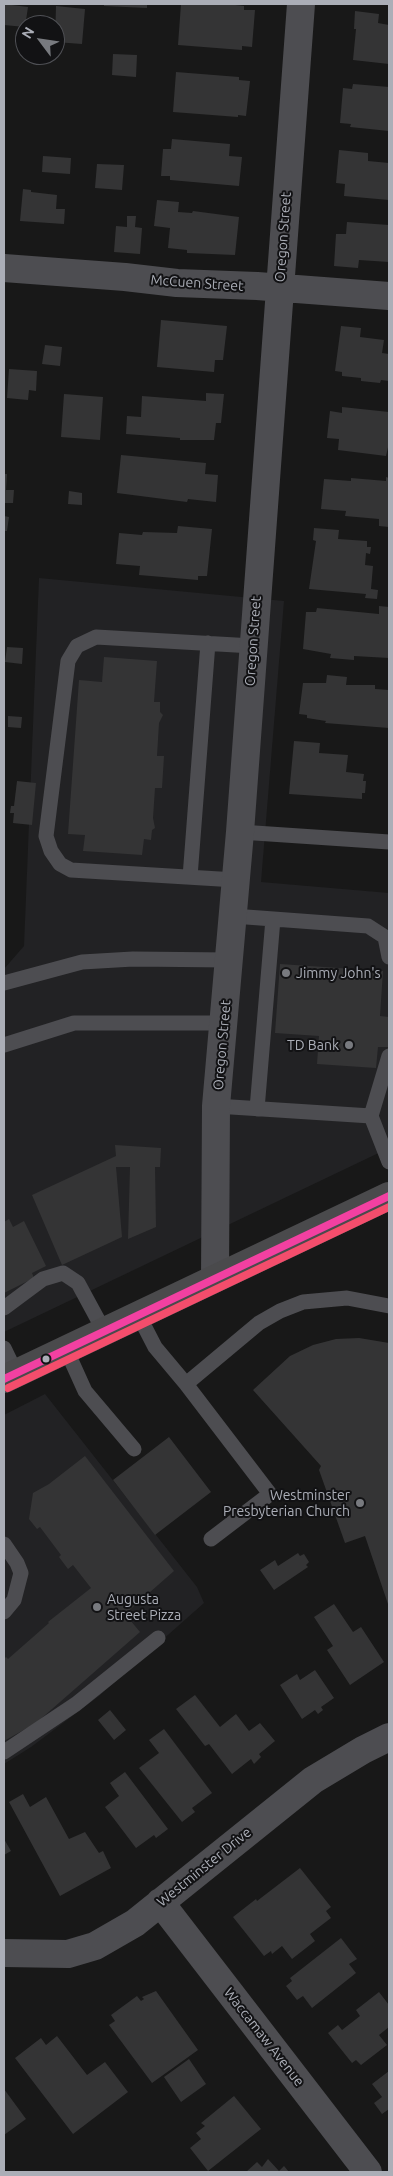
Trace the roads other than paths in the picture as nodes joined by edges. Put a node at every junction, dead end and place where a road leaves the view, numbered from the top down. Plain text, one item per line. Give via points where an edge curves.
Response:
1 (300, 4) edge
2 (4, 268) edge
3 (279, 290) junction
4 (389, 296) edge
5 (208, 643) junction
6 (253, 646) junction
7 (240, 832) junction
8 (389, 842) edge
9 (190, 877) junction
10 (236, 880) junction
11 (233, 916) junction
12 (273, 919) junction
13 (389, 957) edge
14 (229, 960) junction
15 (4, 983) edge
16 (224, 1023) junction
17 (4, 1045) edge
18 (389, 1056) edge
19 (216, 1106) junction
20 (257, 1109) junction
21 (371, 1116) junction
22 (389, 1162) edge
23 (389, 1196) edge
24 (215, 1278) junction
25 (389, 1306) edge
26 (4, 1308) edge
27 (138, 1314) junction
28 (104, 1331) junction
29 (4, 1348) edge
30 (66, 1349) junction
31 (10, 1376) edge
32 (186, 1384) junction
33 (134, 1449) dead end
34 (211, 1539) dead end
35 (4, 1544) edge
36 (4, 1612) edge
37 (158, 1638) dead end
38 (389, 1737) edge
39 (4, 1752) edge
40 (160, 1902) junction
41 (4, 1953) edge
42 (368, 2172) edge

1 - 3 street, Oregon Street
2 - 3 street, McCuen Street
3 - 4 street, McCuen Street
3 - 6 street, Oregon Street
5 - 6 lane
5 - 9 lane
5 - 9 lane via 96,636 77,646 68,661 46,836 60,864 71,870
6 - 7 street, Oregon Street
7 - 8 lane
7 - 10 street, Oregon Street
9 - 10 lane
10 - 11 street, Oregon Street
11 - 12 lane
11 - 14 street, Oregon Street
12 - 13 lane via 368,926 384,937
12 - 20 lane
14 - 15 lane via 82,962
14 - 16 street, Oregon Street
16 - 17 lane via 74,1023
16 - 19 street, Oregon Street
18 - 21 lane
19 - 20 lane
19 - 24 street, Oregon Street
20 - 21 lane
21 - 22 lane
23 - 24 main road
24 - 27 main road
25 - 32 lane via 347,1298 302,1302 259,1323
26 - 28 lane via 43,1280 62,1273 78,1283
27 - 28 main road
27 - 32 lane via 152,1343
28 - 30 main road
29 - 31 lane
30 - 31 main road
30 - 33 lane via 85,1391
32 - 34 lane via 270,1494
35 - 36 lane via 17,1562 20,1573 14,1600
37 - 39 lane via 76,1704
38 - 40 street, Westminster Drive via 313,1780
40 - 41 street, Westminster Drive via 135,1923 95,1946 68,1954
40 - 42 street, Waccamaw Avenue

